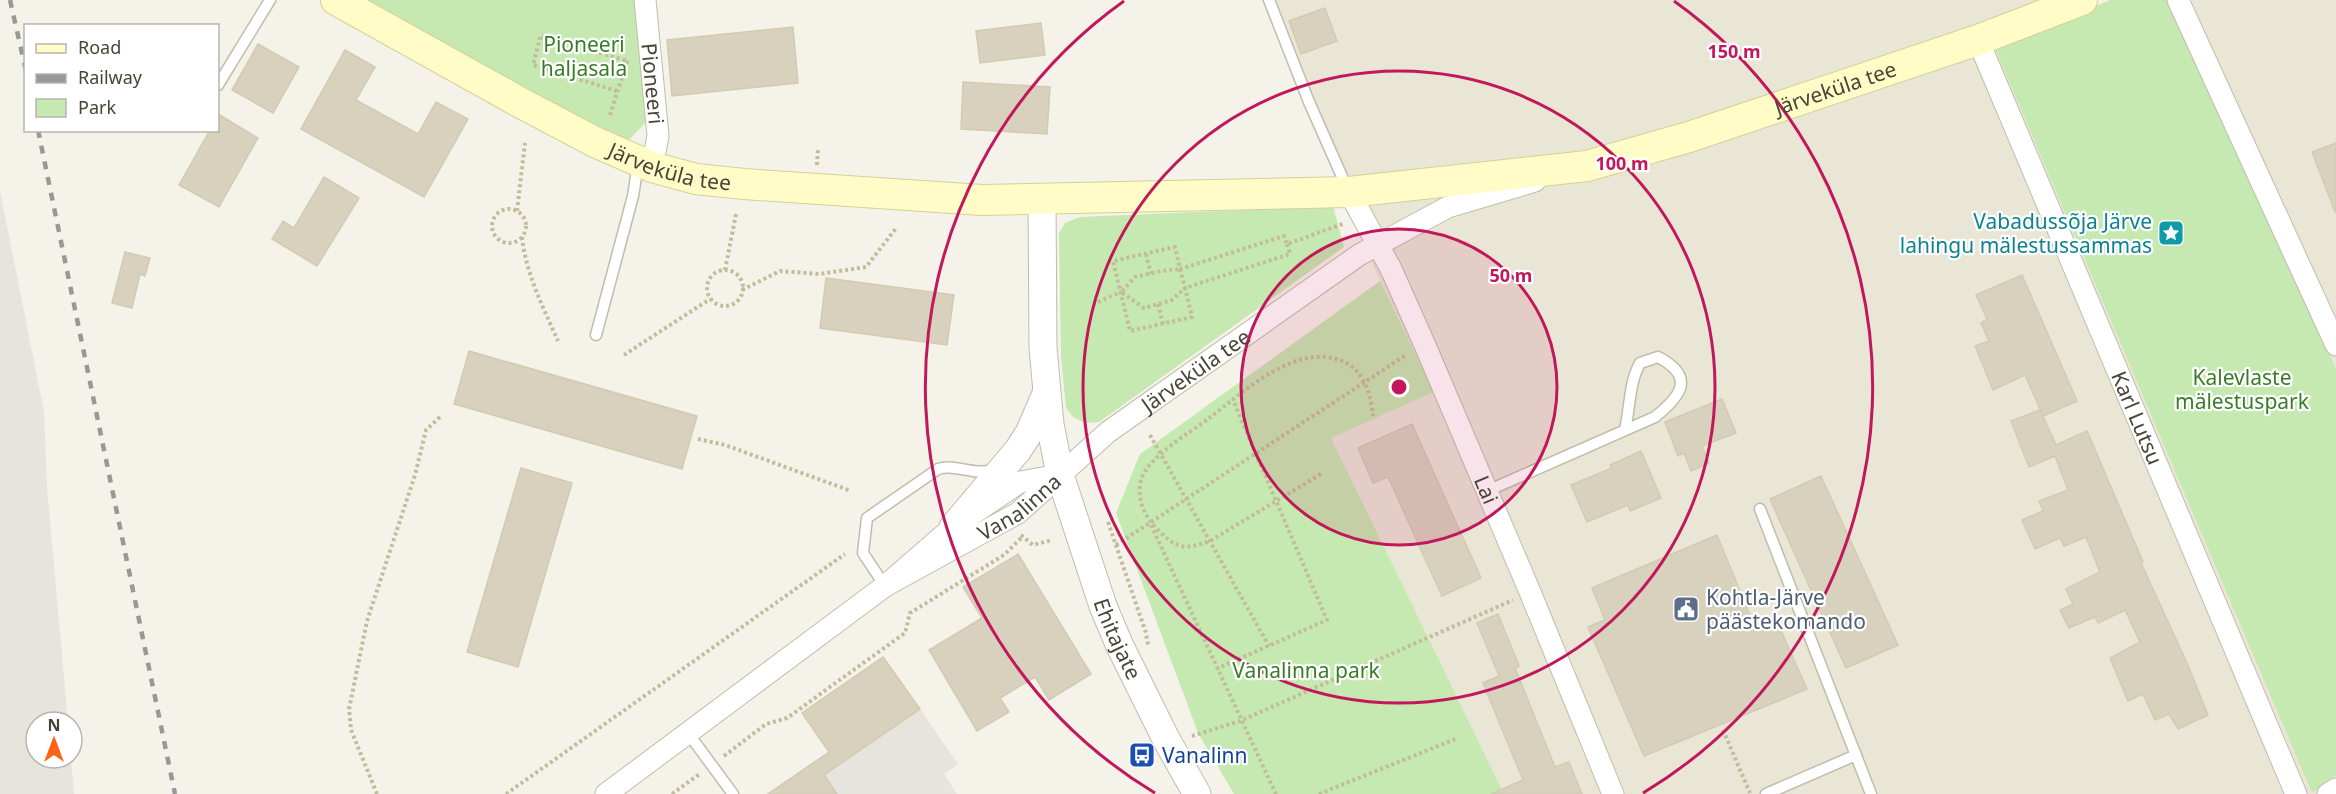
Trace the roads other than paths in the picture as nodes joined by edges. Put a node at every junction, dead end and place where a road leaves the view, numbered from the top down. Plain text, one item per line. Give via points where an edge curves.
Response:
1 (270, 0) edge
2 (336, 0) edge
3 (645, 0) edge
4 (1269, 0) edge
5 (2082, 0) edge
6 (2178, 0) edge
7 (1977, 40) junction
8 (219, 84) edge
9 (646, 164) junction
10 (1587, 166) junction
11 (1349, 192) junction
12 (1041, 200) junction
13 (1377, 245) junction
14 (596, 335) dead end
15 (2336, 345) edge
16 (1047, 392) junction
17 (1625, 430) junction
18 (1002, 468) junction
19 (1060, 475) junction
20 (1487, 491) junction
21 (1760, 509) dead end
22 (953, 527) junction
23 (885, 586) junction
24 (688, 733) junction
25 (1856, 755) junction
26 (2336, 789) edge
27 (606, 794) edge
28 (732, 794) edge
29 (1197, 794) edge
30 (1613, 794) edge
31 (1766, 794) edge
32 (1871, 794) edge
33 (2296, 794) edge
34 (2328, 794) edge

1 - 8 lane
2 - 9 main road, Järveküla tee via 521,103
3 - 9 street, Pioneeri via 658,136
4 - 11 lane
5 - 7 main road, Järveküla tee
6 - 15 street
7 - 10 main road, Järveküla tee via 1689,137
7 - 33 street, Karl Lutsu
9 - 12 main road, Järveküla tee via 696,179 744,184 982,200
9 - 14 lane via 633,196
10 - 11 main road, Järveküla tee
10 - 13 street, Järveküla tee via 1448,207
11 - 12 main road, Järveküla tee
11 - 13 street, Lai
12 - 16 street
13 - 19 street, Järveküla tee via 1108,432
13 - 20 street, Lai
16 - 18 street via 1029,434
16 - 19 street
17 - 17 lane via 1655,417 1679,394 1680,375 1658,357 1640,363 1631,389
17 - 20 lane
18 - 22 street
18 - 23 lane via 977,473 943,467 867,518 863,553
19 - 22 street, Vanalinna via 1020,482
19 - 23 street, Vanalinna via 1018,513
19 - 29 street, Ehitajate via 1119,644
20 - 30 street, Lai
21 - 25 lane
22 - 23 street, Vanalinna
23 - 24 street, Vanalinna
24 - 27 street, Vanalinna
24 - 28 lane
25 - 31 lane
25 - 32 lane
26 - 34 street

